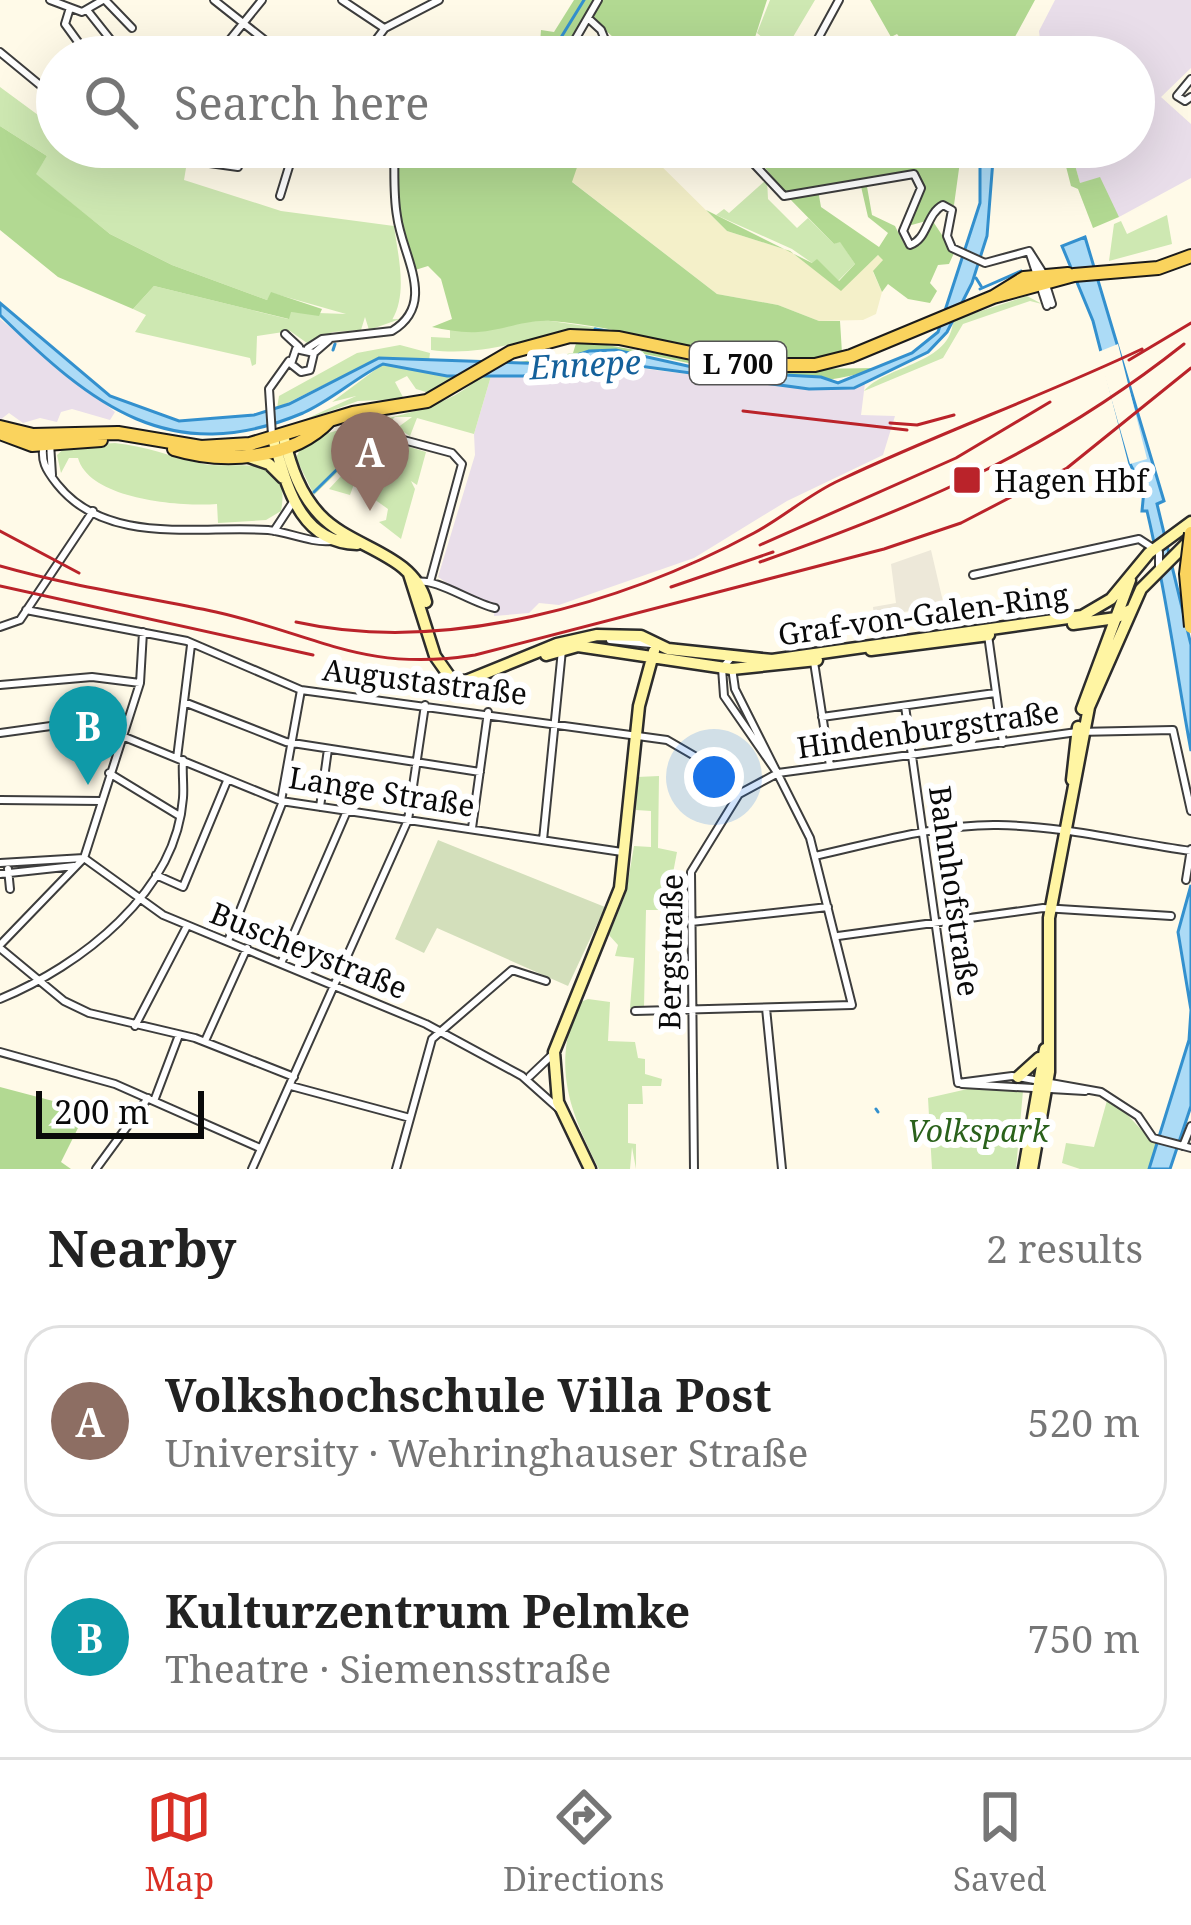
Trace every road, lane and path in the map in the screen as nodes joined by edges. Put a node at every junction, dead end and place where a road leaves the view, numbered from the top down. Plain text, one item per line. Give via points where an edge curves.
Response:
1 (50, 0) edge
2 (104, 0) edge
3 (214, 0) edge
4 (262, 0) edge
5 (342, 0) edge
6 (439, 0) edge
7 (598, 0) edge
8 (839, 0) edge
9 (87, 10) junction
10 (69, 11) junction
11 (590, 19) junction
12 (243, 23) junction
13 (132, 28) dead end
14 (385, 28) junction
15 (74, 36) edge
16 (108, 36) edge
17 (233, 36) edge
18 (259, 36) edge
19 (379, 36) edge
20 (579, 36) edge
21 (603, 36) edge
22 (819, 36) edge
23 (0, 52) edge
24 (1191, 79) edge
25 (36, 82) edge
26 (1191, 97) edge
27 (289, 168) edge
28 (395, 168) edge
29 (760, 168) edge
30 (280, 196) dead end
31 (1191, 256) edge
32 (1040, 279) junction
33 (1050, 305) dead end
34 (0, 430) edge
35 (276, 433) junction
36 (385, 435) dead end
37 (47, 442) junction
38 (246, 456) junction
39 (284, 478) junction
40 (293, 502) junction
41 (93, 511) junction
42 (1190, 526) edge
43 (274, 531) junction
44 (335, 534) junction
45 (1170, 538) junction
46 (1152, 550) junction
47 (1186, 555) edge
48 (1159, 566) junction
49 (973, 575) dead end
50 (1130, 577) junction
51 (418, 581) junction
52 (1191, 589) edge
53 (495, 608) dead end
54 (1100, 608) junction
55 (26, 610) junction
56 (1121, 620) junction
57 (0, 627) edge
58 (1191, 627) edge
59 (143, 632) junction
60 (988, 635) junction
61 (191, 646) junction
62 (659, 649) junction
63 (562, 650) junction
64 (531, 657) junction
65 (814, 661) junction
66 (728, 665) junction
67 (140, 683) junction
68 (0, 685) edge
69 (301, 690) junction
70 (995, 693) junction
71 (184, 702) junction
72 (425, 705) junction
73 (905, 706) junction
74 (488, 712) junction
75 (822, 717) junction
76 (556, 722) junction
77 (1081, 732) junction
78 (0, 733) edge
79 (636, 734) junction
80 (123, 735) junction
81 (760, 735) junction
82 (750, 741) junction
83 (1003, 742) junction
84 (291, 743) junction
85 (328, 749) junction
86 (911, 755) junction
87 (180, 759) junction
88 (415, 762) junction
89 (830, 766) junction
90 (480, 772) junction
91 (109, 773) junction
92 (778, 773) junction
93 (227, 781) junction
94 (282, 799) junction
95 (735, 799) junction
96 (0, 800) edge
97 (101, 801) junction
98 (320, 807) junction
99 (346, 811) junction
100 (1191, 811) edge
101 (179, 815) junction
102 (408, 820) junction
103 (472, 829) junction
104 (1065, 830) junction
105 (922, 833) junction
106 (543, 840) junction
107 (1191, 850) edge
108 (626, 853) junction
109 (815, 856) junction
110 (84, 859) junction
111 (4, 863) edge
112 (77, 866) junction
113 (4, 873) edge
114 (156, 875) junction
115 (1186, 880) dead end
116 (10, 889) dead end
117 (139, 899) junction
118 (828, 907) junction
119 (1053, 909) junction
120 (1171, 916) dead end
121 (691, 922) junction
122 (935, 923) junction
123 (187, 926) junction
124 (838, 936) junction
125 (227, 940) junction
126 (0, 947) edge
127 (247, 947) junction
128 (282, 961) junction
129 (546, 981) dead end
130 (41, 982) junction
131 (337, 983) junction
132 (0, 999) edge
133 (766, 1008) junction
134 (635, 1011) dead end
135 (692, 1011) junction
136 (135, 1026) junction
137 (438, 1030) junction
138 (179, 1035) junction
139 (206, 1041) junction
140 (1044, 1051) junction
141 (0, 1052) edge
142 (554, 1052) junction
143 (1018, 1076) junction
144 (528, 1079) junction
145 (553, 1080) junction
146 (293, 1082) junction
147 (958, 1083) junction
148 (1042, 1087) junction
149 (151, 1100) junction
150 (561, 1111) junction
151 (410, 1118) junction
152 (1191, 1126) edge
153 (1184, 1147) edge
154 (262, 1149) junction
155 (96, 1169) edge
156 (252, 1169) edge
157 (396, 1169) edge
158 (590, 1169) edge
159 (694, 1169) edge
160 (782, 1169) edge
161 (1028, 1169) edge

1 - 10 street
2 - 9 street
2 - 13 street
3 - 12 street
4 - 12 street
5 - 14 street
6 - 14 street
7 - 11 street
8 - 22 street
9 - 10 street
9 - 16 street
10 - 15 street via 65,24
11 - 20 street
11 - 21 street
12 - 17 street
12 - 18 street
14 - 19 street
23 - 25 street
24 - 26 street via 1177,96
27 - 30 street
28 - 35 street via 414,307 392,331 331,338 299,355 276,376 268,402
29 - 32 street via 784,196 911,173 921,188 905,243 917,243 932,212 947,205 947,241 988,263 1029,251
31 - 32 main road, L 700 via 1158,268
32 - 33 street
32 - 35 main road, L 700 via 851,356 797,367 598,336 560,338 511,352 427,400
34 - 37 main road
35 - 37 main road via 210,447 118,433
35 - 38 main road
35 - 39 street
35 - 44 street via 303,492
36 - 51 street via 460,459
37 - 38 main road via 110,440 199,457
37 - 41 street via 52,475
38 - 39 street
39 - 40 street
40 - 43 street
40 - 44 street via 311,525
41 - 43 street via 175,531
41 - 55 street
42 - 45 street
42 - 47 street
42 - 58 main road, bridge
43 - 44 street
44 - 51 street via 391,558
45 - 46 street
45 - 47 street
46 - 48 street
46 - 49 street via 1146,540 1130,542
46 - 50 street
47 - 48 street
47 - 52 street
48 - 56 street
50 - 54 street
50 - 56 street
51 - 53 street
51 - 64 street via 439,665 452,680
54 - 56 street, Graf-von-Galen-Ring
54 - 66 street, Graf-von-Galen-Ring
55 - 57 street
55 - 59 street, Augustastraße
56 - 60 street, Graf-von-Galen-Ring
56 - 77 street
59 - 61 street, Augustastraße
59 - 67 street
60 - 65 street, Graf-von-Galen-Ring
60 - 70 street
61 - 69 street, Augustastraße
61 - 71 street
62 - 63 street
62 - 64 street via 641,636 597,635
62 - 66 street
62 - 79 street
63 - 64 street
63 - 76 street
65 - 66 street, Graf-von-Galen-Ring
65 - 75 street
66 - 81 street
66 - 82 street via 724,696
67 - 68 street via 92,676
67 - 80 street
69 - 72 street, Augustastraße
69 - 84 street
70 - 73 street
70 - 83 street
71 - 84 street
71 - 87 street
72 - 74 street, Augustastraße
72 - 88 street
73 - 75 street
73 - 86 street, Bahnhofstraße
74 - 76 street, Augustastraße
74 - 90 street
75 - 89 street
76 - 79 street, Augustastraße
76 - 106 street
77 - 83 street, Hindenburgstraße
77 - 100 street, Hindenburgstraße via 1178,733
77 - 104 street
78 - 80 street, Lange Straße via 75,724
79 - 95 street, Augustastraße via 677,744
79 - 108 street
80 - 87 street, Lange Straße
80 - 91 street
81 - 82 street
81 - 92 street
82 - 92 street
83 - 86 street, Hindenburgstraße
84 - 85 street
84 - 94 street
85 - 88 street
85 - 98 street
86 - 89 street, Hindenburgstraße
86 - 105 street, Bahnhofstraße
87 - 93 street, Lange Straße
87 - 101 street
88 - 90 street
88 - 102 street
89 - 92 street, Hindenburgstraße
90 - 103 street
91 - 97 street
91 - 101 street
92 - 95 street, Bergstraße
92 - 109 street
93 - 94 street, Lange Straße
93 - 114 street via 183,886
94 - 98 street, Lange Straße
94 - 125 street
95 - 121 street, Bergstraße via 695,860
96 - 97 street
97 - 110 street
98 - 99 street, Lange Straße
99 - 102 street, Lange Straße
99 - 128 street
101 - 114 street
102 - 103 street, Lange Straße
102 - 131 street
103 - 106 street, Lange Straße
104 - 105 street via 980,825
104 - 107 street
104 - 119 street
105 - 109 street
105 - 122 street, Bahnhofstraße
106 - 108 street, Lange Straße
107 - 115 street
108 - 142 street via 613,909
109 - 118 street
110 - 111 street
110 - 112 street
110 - 117 street, Buscheystraße
111 - 113 street
112 - 113 street
112 - 126 street
113 - 116 street
114 - 117 street
117 - 123 street, Buscheystraße
117 - 130 street via 110,932
118 - 121 street
118 - 124 street
119 - 120 street
119 - 122 street
119 - 140 street
121 - 135 street, Bergstraße
122 - 124 street
122 - 147 street, Bahnhofstraße
123 - 125 street, Buscheystraße
123 - 136 street
124 - 133 street via 852,1005
125 - 127 street, Buscheystraße
126 - 130 street
127 - 128 street, Buscheystraße
127 - 139 street
128 - 131 street, Buscheystraße
129 - 137 street via 512,970
130 - 132 street
130 - 136 street via 89,1013
131 - 137 street, Buscheystraße
131 - 146 street
133 - 135 street
133 - 160 street
134 - 135 street
135 - 159 street, Bergstraße
136 - 138 street
137 - 144 street, Buscheystraße
137 - 151 street
138 - 139 street
138 - 149 street
139 - 146 street
140 - 143 street
140 - 148 street
141 - 149 street
142 - 144 street
142 - 145 street
143 - 147 street
143 - 148 street
144 - 145 street, Buscheystraße
144 - 150 street, Buscheystraße
145 - 150 street
146 - 151 street
146 - 154 street
147 - 148 street
148 - 153 street via 1116,1099 1159,1140
148 - 161 street
149 - 154 street
149 - 155 street
150 - 158 street
151 - 157 street
152 - 153 street
154 - 156 street

